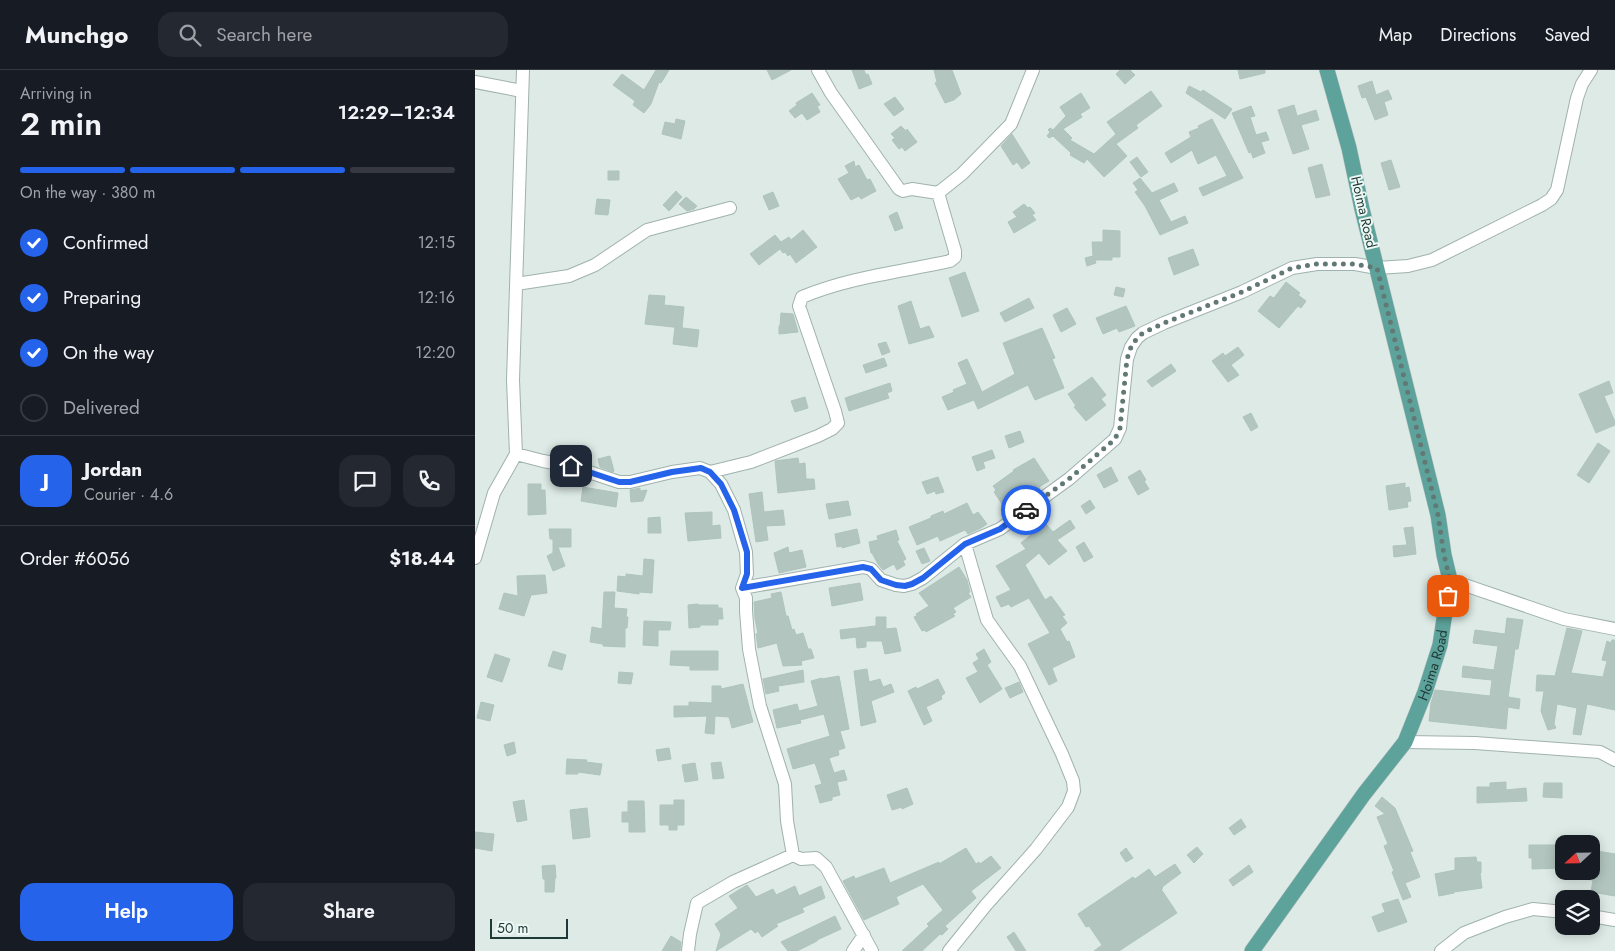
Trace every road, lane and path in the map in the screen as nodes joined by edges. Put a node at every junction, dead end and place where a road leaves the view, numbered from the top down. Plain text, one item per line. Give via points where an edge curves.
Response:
1 (523, 70) edge
2 (818, 70) edge
3 (1033, 70) edge
4 (1327, 70) edge
5 (1591, 70) edge
6 (475, 82) edge
7 (522, 91) junction
8 (938, 192) junction
9 (730, 208) dead end
10 (1377, 268) junction
11 (517, 284) junction
12 (516, 454) junction
13 (710, 472) junction
14 (965, 544) junction
15 (475, 558) edge
16 (1450, 580) junction
17 (742, 588) junction
18 (1615, 629) edge
19 (1405, 742) junction
20 (1615, 760) edge
21 (793, 855) junction
22 (1555, 911) edge
23 (1600, 918) edge
24 (1615, 920) edge
25 (863, 935) junction
26 (688, 951) edge
27 (853, 951) edge
28 (872, 951) edge
29 (949, 951) edge
30 (1252, 951) edge
31 (1441, 951) edge

1 - 7 street
2 - 8 street via 899,189
3 - 8 street via 1011,124 962,174
4 - 10 main road, Hoima Road
5 - 10 street via 1577,98 1557,190 1551,199 1432,260
6 - 7 street
7 - 11 street
8 - 13 street via 955,251 951,261 855,279 802,297 799,306 838,423 817,436 751,462
9 - 11 street via 647,230 595,265 569,276
10 - 14 street via 1355,264 1317,264 1292,268 1143,333 1134,342 1127,359 1120,428 1115,439 1069,479 1000,529
10 - 16 main road, Hoima Road via 1438,515
11 - 12 street via 513,380
12 - 13 street via 571,466 619,482 701,468
12 - 15 street via 494,493
13 - 17 street via 721,484 734,510 747,552 747,574
14 - 17 street via 923,578 905,586 881,580 871,569 863,567
14 - 29 street via 987,620 1020,666 1062,754 1074,791 1068,807 1036,849
16 - 18 street via 1564,619
16 - 19 main road, Hoima Road via 1440,645
17 - 21 street via 760,706 785,784
19 - 20 street via 1475,743 1600,752
19 - 30 main road, Hoima Road
21 - 25 street via 801,859 816,858 826,867
21 - 26 street via 733,882 697,903
22 - 31 street via 1533,909 1505,917 1464,933
23 - 24 street
25 - 27 street
25 - 28 street

